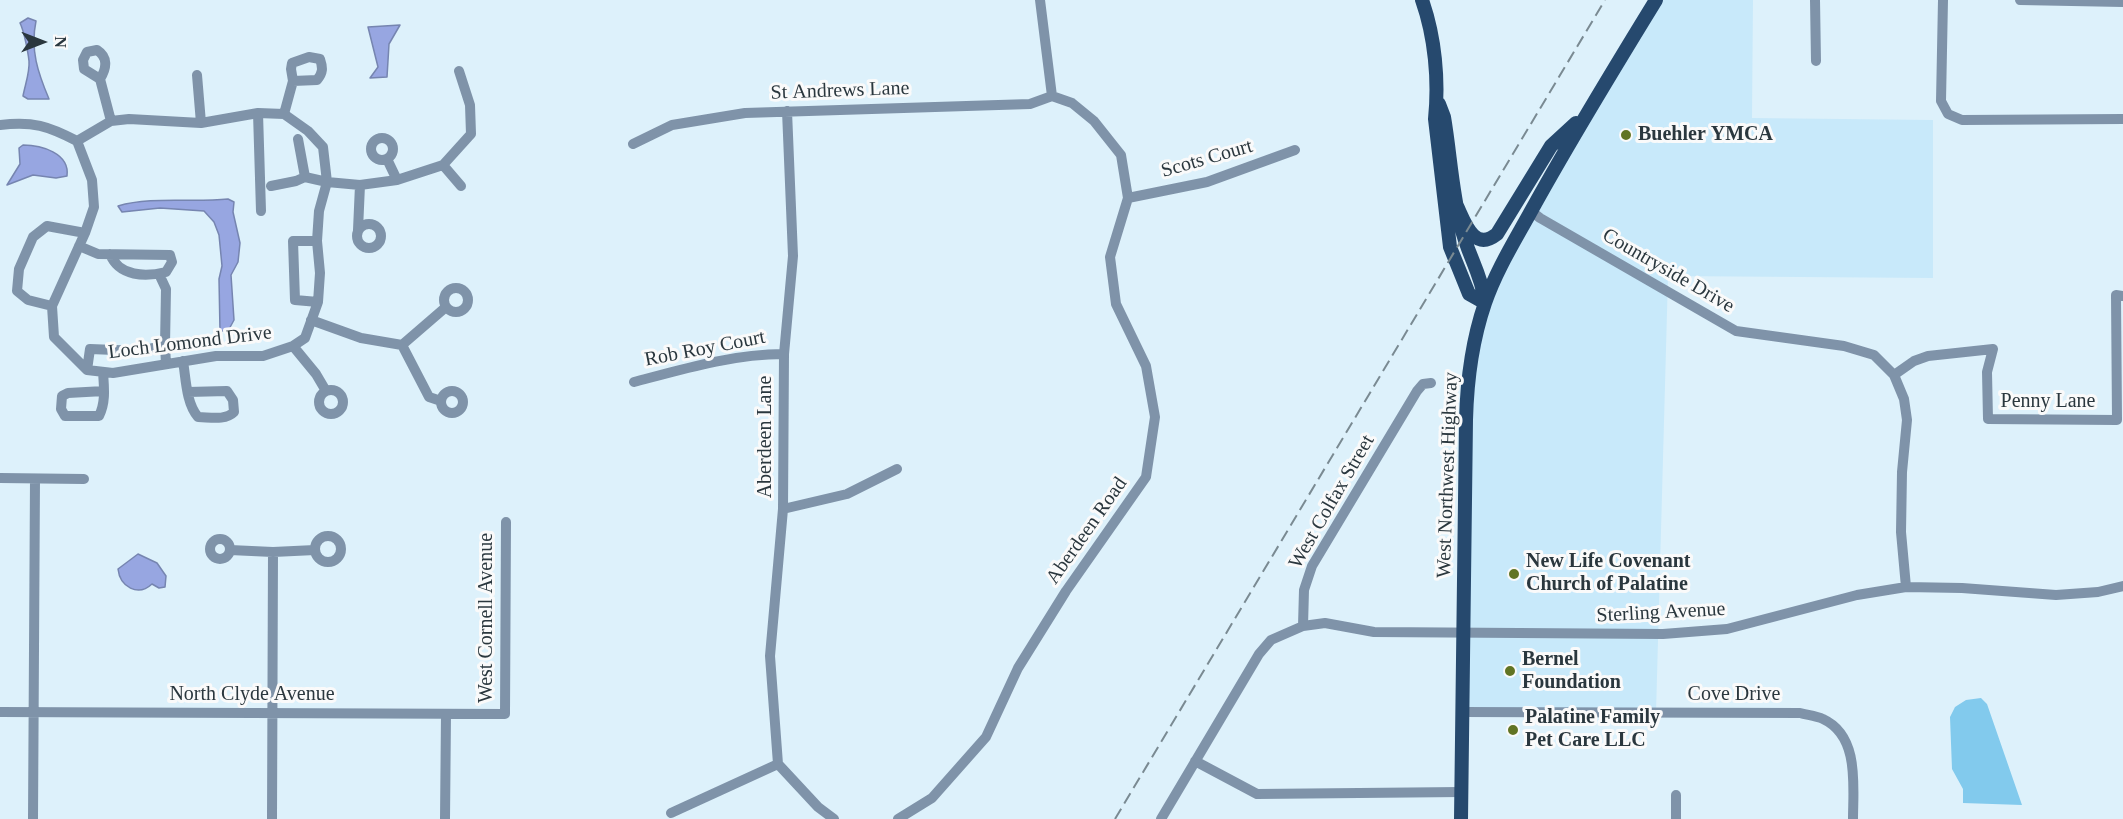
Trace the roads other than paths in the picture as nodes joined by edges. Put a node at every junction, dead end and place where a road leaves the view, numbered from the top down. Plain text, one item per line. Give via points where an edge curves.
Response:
1 (1040, 0) edge
2 (1422, 0) edge
3 (1656, 0) edge
4 (1815, 0) edge
5 (1943, 0) edge
6 (2020, 0) edge
7 (2123, 2) edge
8 (1816, 61) dead end
9 (459, 71) dead end
10 (196, 75) dead end
11 (100, 79) dead end
12 (293, 81) dead end
13 (1052, 96) junction
14 (1437, 99) junction
15 (787, 111) junction
16 (258, 113) junction
17 (284, 114) junction
18 (1586, 114) junction
19 (2123, 119) edge
20 (111, 122) junction
21 (201, 123) junction
22 (0, 125) edge
23 (297, 138) dead end
24 (77, 141) junction
25 (633, 144) dead end
26 (1295, 150) dead end
27 (387, 159) dead end
28 (443, 165) junction
29 (305, 177) junction
30 (397, 180) junction
31 (327, 182) junction
32 (360, 185) junction
33 (271, 186) dead end
34 (460, 186) dead end
35 (1128, 198) junction
36 (1457, 206) junction
37 (261, 211) dead end
38 (1531, 211) junction
39 (358, 230) dead end
40 (85, 233) junction
41 (317, 241) junction
42 (79, 246) junction
43 (110, 254) junction
44 (159, 274) junction
45 (2123, 296) edge
46 (318, 302) junction
47 (1485, 303) junction
48 (52, 306) junction
49 (446, 307) dead end
50 (311, 320) junction
51 (165, 345) junction
52 (402, 345) junction
53 (293, 346) junction
54 (784, 354) junction
55 (183, 361) junction
56 (166, 363) junction
57 (87, 370) junction
58 (103, 372) junction
59 (1894, 375) junction
60 (634, 382) dead end
61 (1431, 383) dead end
62 (104, 391) dead end
63 (326, 391) dead end
64 (188, 392) dead end
65 (441, 401) dead end
66 (897, 469) dead end
67 (0, 478) edge
68 (35, 479) junction
69 (84, 479) dead end
70 (783, 509) junction
71 (506, 522) dead end
72 (230, 550) dead end
73 (315, 550) dead end
74 (273, 552) junction
75 (2123, 586) edge
76 (1906, 587) junction
77 (1303, 626) junction
78 (1463, 633) junction
79 (0, 712) edge
80 (34, 712) junction
81 (272, 712) junction
82 (1462, 712) junction
83 (446, 714) junction
84 (504, 714) joint
85 (1195, 761) junction
86 (778, 764) junction
87 (1461, 792) junction
88 (1676, 795) dead end
89 (671, 813) dead end
90 (33, 819) edge
91 (272, 819) edge
92 (445, 819) edge
93 (834, 819) edge
94 (898, 819) edge
95 (1161, 819) edge
96 (1461, 819) edge
97 (1676, 819) edge
98 (1853, 819) edge

1 - 13 street
2 - 14 main road via 1431,34
3 - 18 main road, West Northwest Highway
4 - 8 street
5 - 19 street via 1941,101 1948,114 1962,120
6 - 7 street
9 - 28 street via 470,105 471,134
10 - 21 street
11 - 20 street
12 - 17 street
13 - 15 street, St Andrews Lane via 1030,104
13 - 35 street, Aberdeen Road via 1072,103 1094,121 1121,155
14 - 36 main road via 1444,117
14 - 47 main road via 1435,119 1450,247 1469,294
15 - 25 street, St Andrews Lane via 745,112 682,122
15 - 54 street, Aberdeen Lane via 793,256
16 - 17 street
16 - 21 street
16 - 37 street
17 - 31 street, Loch Lomond Drive via 323,147
18 - 36 main road via 1551,146 1497,234 1490,239 1470,234
18 - 38 main road, West Northwest Highway
20 - 21 street via 139,118
20 - 24 street
22 - 24 street via 23,122 52,128
23 - 29 street
24 - 40 street, Loch Lomond Drive via 92,180 94,207
26 - 35 street, Scots Court via 1207,182
27 - 30 street
28 - 30 street
28 - 34 street
29 - 31 street
29 - 33 street
30 - 32 street
31 - 32 street
31 - 41 street, Loch Lomond Drive via 319,211
32 - 39 street
35 - 94 street, Aberdeen Road via 1110,257 1116,304 1146,366 1155,417 1146,477 1018,668 986,737 932,798
36 - 47 main road via 1463,236 1482,281
38 - 47 main road, West Northwest Highway
38 - 59 street, Countryside Drive via 1736,331 1844,346 1874,355
40 - 42 street, Loch Lomond Drive
40 - 48 street via 47,226 33,237 19,269 16,291 28,300
41 - 46 street, Loch Lomond Drive
41 - 46 street via 293,241 295,300
42 - 43 street
42 - 48 street, Loch Lomond Drive
43 - 44 street via 120,267 134,275
43 - 44 street via 170,255 172,262 166,272
44 - 51 street via 166,288
45 - 59 street, Penny Lane via 2116,296 2117,420 1988,419 1987,372 1993,349 1928,356
46 - 50 street, Loch Lomond Drive
47 - 78 main road, West Northwest Highway via 1467,380
48 - 57 street, Loch Lomond Drive via 54,337
49 - 52 street
50 - 52 street via 361,338
50 - 53 street, Loch Lomond Drive via 305,338
51 - 56 street
51 - 57 street via 140,351 90,349
52 - 65 street via 429,397
53 - 55 street, Loch Lomond Drive via 263,356
53 - 63 street
54 - 60 street, Rob Roy Court via 755,354
54 - 70 street, Aberdeen Lane
55 - 56 street, Loch Lomond Drive
55 - 64 street
56 - 58 street, Loch Lomond Drive
57 - 58 street, Loch Lomond Drive
58 - 62 street
59 - 76 street, Countryside Drive via 1907,420 1901,532
61 - 77 street, West Colfax Street via 1423,384 1417,391 1312,566 1304,590
66 - 70 street via 847,494
67 - 68 street
68 - 69 street
68 - 80 street
70 - 86 street, Aberdeen Lane via 770,656
71 - 84 street, West Cornell Avenue
72 - 74 street
73 - 74 street
74 - 81 street
75 - 76 street, Sterling Avenue via 2056,595
76 - 78 street, Sterling Avenue via 1857,595 1727,629 1663,634
77 - 78 street, Sterling Avenue via 1325,623 1374,632
77 - 85 street via 1271,640 1259,654
78 - 82 main road, West Northwest Highway
79 - 80 street, North Clyde Avenue
80 - 81 street, North Clyde Avenue
80 - 90 street
81 - 83 street, North Clyde Avenue
81 - 91 street
82 - 87 main road, West Northwest Highway
82 - 98 street, Cove Drive via 1800,714 1824,720 1839,733 1852,756
83 - 84 street, North Clyde Avenue
83 - 92 street
85 - 87 street via 1257,794
85 - 95 street
86 - 89 street
86 - 93 street
87 - 96 main road, West Northwest Highway
88 - 97 street

